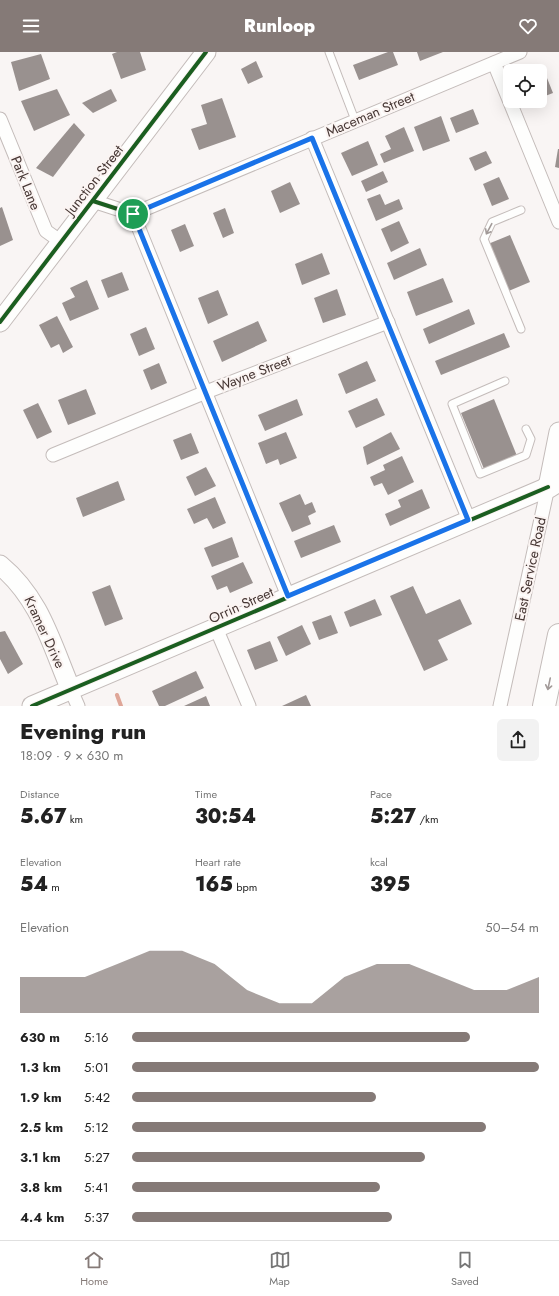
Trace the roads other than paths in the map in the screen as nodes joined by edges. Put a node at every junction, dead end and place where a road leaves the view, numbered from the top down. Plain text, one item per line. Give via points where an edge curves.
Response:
1 (206, 52) edge
2 (329, 52) edge
3 (520, 52) edge
4 (494, 63) junction
5 (0, 119) edge
6 (355, 120) junction
7 (312, 138) junction
8 (93, 201) junction
9 (521, 210) dead end
10 (133, 214) junction
11 (559, 222) edge
12 (60, 241) junction
13 (0, 322) edge
14 (388, 322) junction
15 (521, 329) dead end
16 (504, 381) dead end
17 (206, 392) junction
18 (526, 429) dead end
19 (559, 432) edge
20 (53, 455) dead end
21 (555, 485) edge
22 (468, 520) junction
23 (0, 565) edge
24 (288, 596) junction
25 (216, 628) junction
26 (559, 635) edge
27 (74, 698) edge
28 (32, 706) edge
29 (249, 706) edge
30 (500, 706) edge
31 (544, 706) edge

1 - 8 street, Junction Street
2 - 6 lane
3 - 4 street, Maceman Street
4 - 6 street, Maceman Street
4 - 11 street
5 - 12 street, Park Lane via 46,231
6 - 7 street, Maceman Street
7 - 10 street, Maceman Street
7 - 14 street
8 - 10 street
8 - 12 street, Junction Street
9 -> 15 lane via 492,222 484,239
10 - 17 street
12 - 13 street, Junction Street
14 - 17 street, Wayne Street
14 - 22 street
16 - 18 lane via 452,404 480,474 526,455 530,439
17 - 20 street, Wayne Street
17 - 24 street
19 - 21 street, East Service Road
21 - 22 street, Orrin Street
21 - 30 street, East Service Road
22 - 24 street, Orrin Street
23 - 27 street, Kramer Drive via 21,584 37,608
24 - 25 street, Orrin Street
25 - 27 street, Orrin Street
25 - 29 street
26 -> 31 highway
27 - 28 street, Orrin Street

